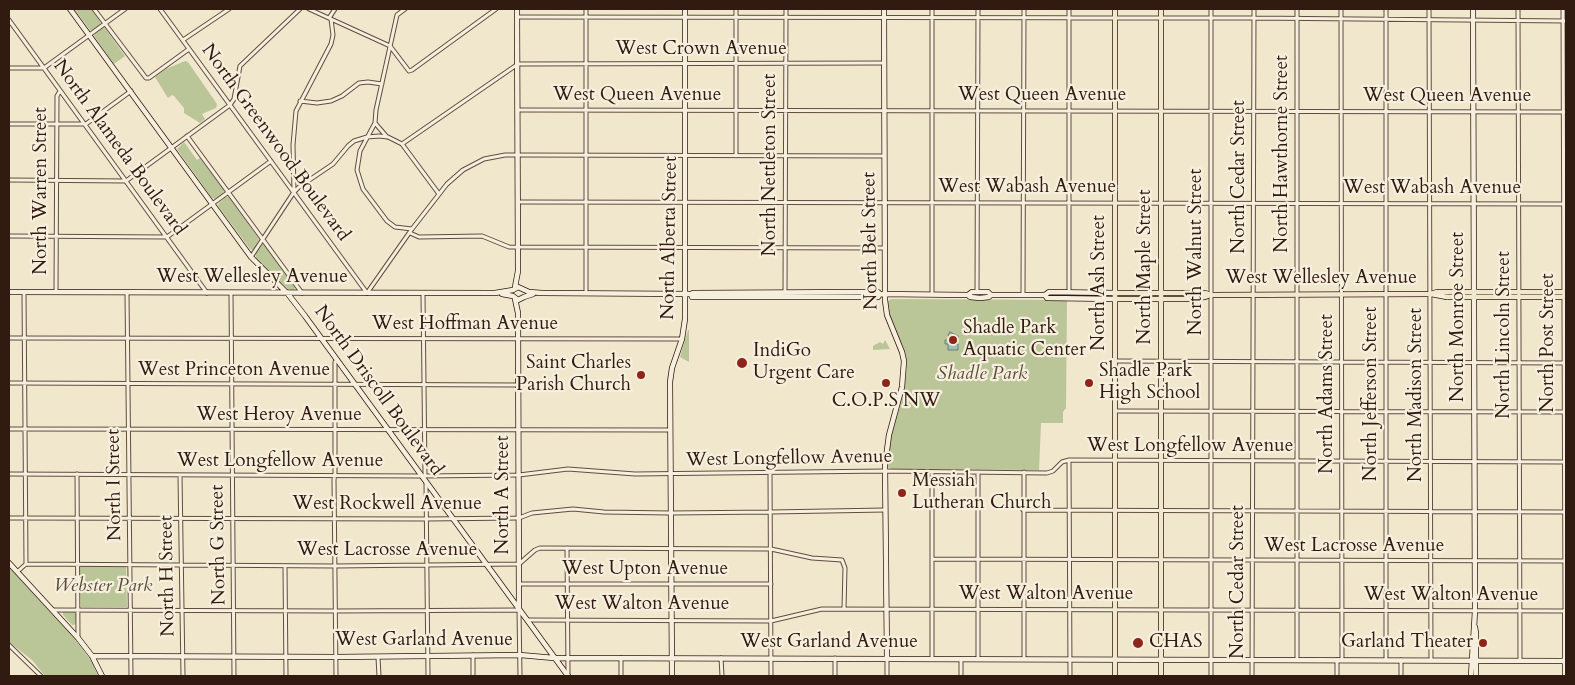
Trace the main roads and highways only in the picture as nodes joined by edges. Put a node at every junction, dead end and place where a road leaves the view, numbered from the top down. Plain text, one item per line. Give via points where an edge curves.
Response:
1 (70, 9) edge
2 (518, 9) edge
3 (686, 9) edge
4 (884, 9) edge
5 (1116, 9) edge
6 (1161, 9) edge
7 (1473, 9) edge
8 (518, 274) junction
9 (514, 289) junction
10 (523, 289) junction
11 (9, 292) edge
12 (750, 292) junction
13 (776, 292) junction
14 (1115, 292) junction
15 (495, 293) junction
16 (542, 293) junction
17 (288, 294) junction
18 (688, 294) junction
19 (882, 294) junction
20 (1431, 294) junction
21 (1474, 294) junction
22 (1565, 294) edge
23 (968, 295) junction
24 (992, 295) junction
25 (1046, 296) junction
26 (1161, 296) junction
27 (761, 297) junction
28 (514, 298) junction
29 (523, 298) junction
30 (1115, 299) junction
31 (518, 313) junction
32 (9, 563) edge
33 (519, 610) junction
34 (1566, 611) edge
35 (92, 656) junction
36 (672, 657) junction
37 (554, 658) junction
38 (886, 658) junction
39 (1115, 660) junction
40 (1161, 660) junction
41 (1474, 660) junction
42 (1566, 661) edge
43 (102, 676) edge
44 (568, 676) edge
45 (672, 676) edge
46 (1115, 676) edge
47 (1161, 676) edge
48 (1471, 676) edge
49 (1476, 676) edge
50 (1565, 676) edge

1 - 17 main road, North Driscoll Boulevard via 251,257
2 - 8 main road
3 - 18 main road, North Alberta Street via 685,248
4 - 19 main road, North Belt Street
5 - 14 main road, North Ash Street
6 - 26 main road, North Maple Street
7 - 21 main road, North Monroe Street
8 - 9 main road
8 - 10 main road
9 - 10 main road, West Wellesley Avenue
9 - 15 main road, West Wellesley Avenue
9 - 28 main road, North A Street
10 - 16 main road, West Wellesley Avenue
10 - 29 main road, North A Street
11 - 17 main road, West Wellesley Avenue
12 - 13 main road, West Wellesley Avenue
12 - 18 main road, West Wellesley Avenue
12 - 27 main road
13 - 19 main road, West Wellesley Avenue
13 - 27 main road
14 - 25 main road, West Wellesley Avenue via 1049,292
14 - 26 main road, West Wellesley Avenue
14 - 30 main road, North Ash Street
15 - 17 main road, West Wellesley Avenue
15 - 28 main road, West Wellesley Avenue
16 - 18 main road, West Wellesley Avenue
16 - 29 main road, West Wellesley Avenue
17 - 33 main road, North Driscoll Boulevard
18 - 27 main road, West Wellesley Avenue via 692,297
18 - 36 main road, North Alberta Street via 682,339 670,375
19 - 23 main road, West Wellesley Avenue
19 - 27 main road, West Wellesley Avenue via 878,297
19 - 38 main road, North Belt Street via 904,361 902,388 887,447 885,471
20 - 21 main road, West Wellesley Avenue
20 - 21 main road, West Wellesley Avenue via 1447,297
20 - 26 main road, West Wellesley Avenue via 1205,293
21 - 22 main road, West Wellesley Avenue
21 - 41 main road, North Monroe Street
23 - 24 main road, West Wellesley Avenue via 980,298
23 - 24 main road, West Wellesley Avenue via 972,292
24 - 25 main road, West Wellesley Avenue
25 - 30 main road, West Wellesley Avenue
26 - 30 main road, West Wellesley Avenue
26 - 40 main road, North Maple Street
28 - 29 main road, West Wellesley Avenue
28 - 31 main road, North A Street
29 - 31 main road, North A Street
30 - 39 main road, North Ash Street
31 - 33 main road, North A Street
32 - 35 main road
33 - 37 main road, North Driscoll Boulevard
34 - 42 main road, North Post Street
35 - 37 main road, West Garland Avenue via 520,655
35 - 43 main road
36 - 37 main road, West Garland Avenue
36 - 38 main road, West Garland Avenue
36 - 45 main road, North Alberta Street
37 - 44 main road, North Driscoll Boulevard
38 - 39 main road, West Garland Avenue
39 - 40 main road, West Garland Avenue
39 - 46 main road, North Ash Street
40 - 41 main road, West Garland Avenue
40 - 47 main road, North Maple Street
41 - 42 main road, West Garland Avenue
41 - 48 main road, North Monroe Street
41 - 49 main road, North Monroe Street
42 - 50 main road, North Post Street

